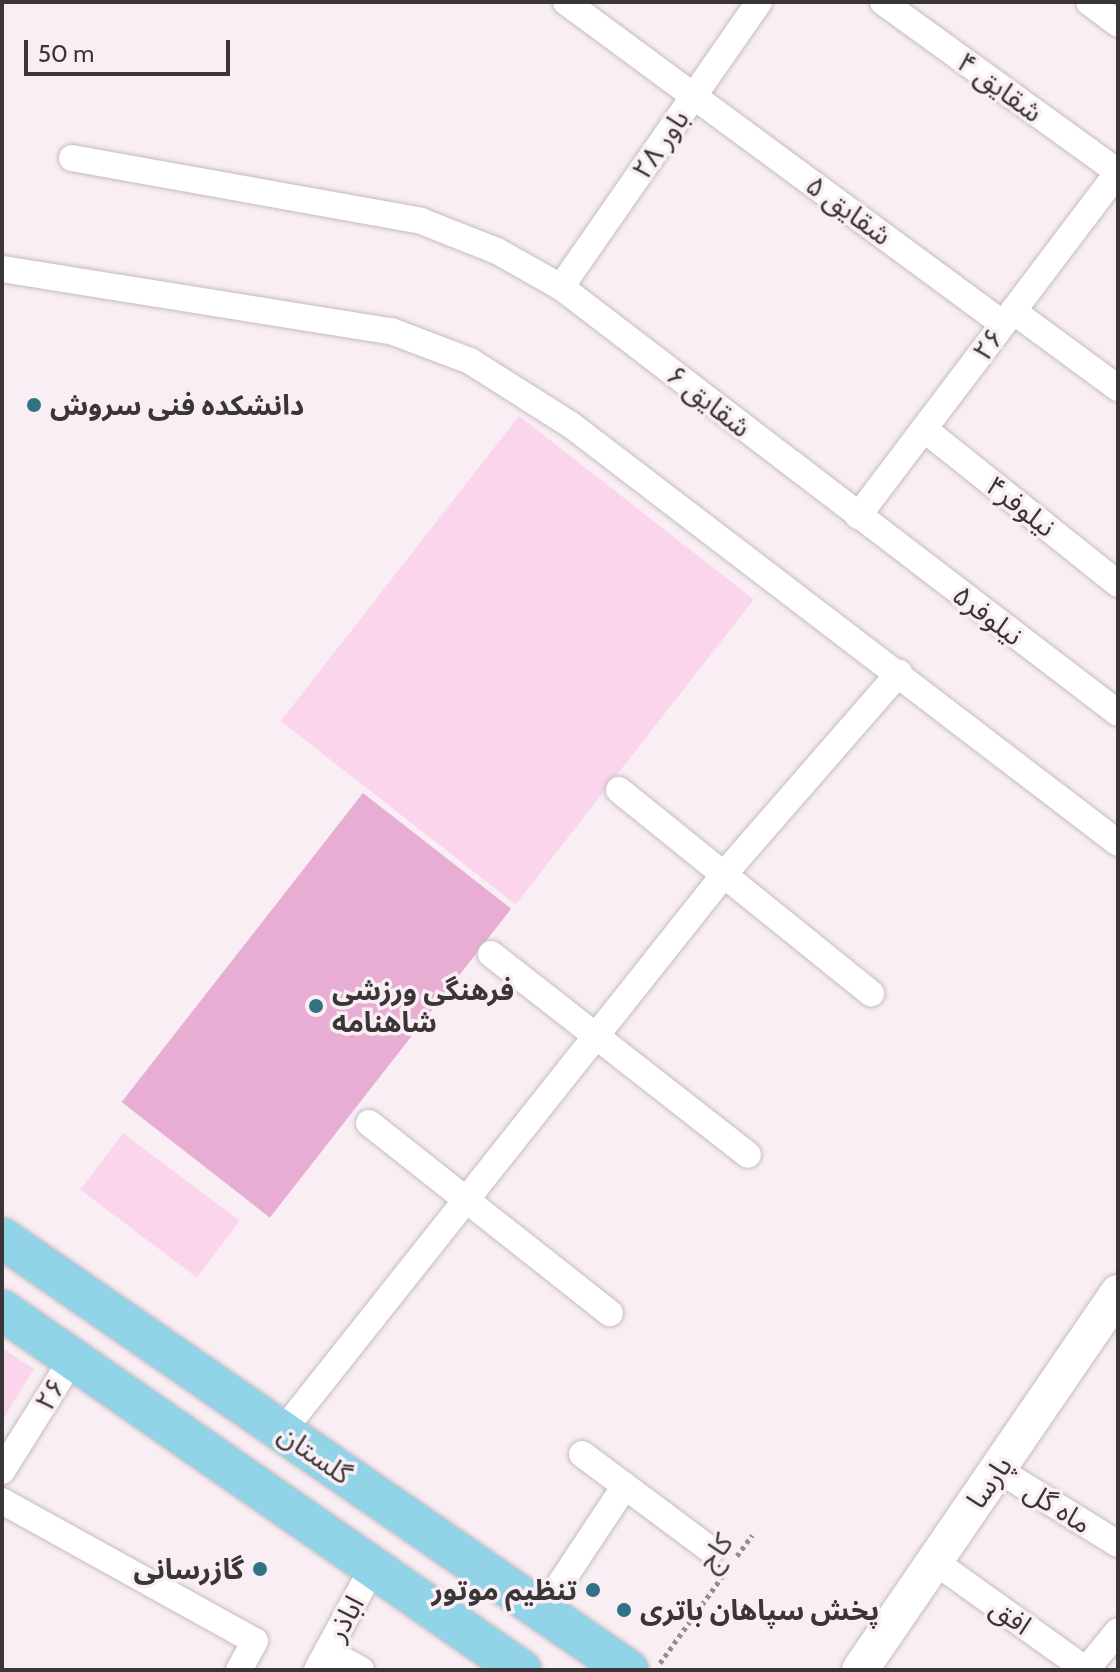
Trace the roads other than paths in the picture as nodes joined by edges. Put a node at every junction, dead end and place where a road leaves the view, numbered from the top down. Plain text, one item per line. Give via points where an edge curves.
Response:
1 (566, 2) edge
2 (759, 2) edge
3 (883, 2) edge
4 (1089, 2) edge
5 (1118, 24) edge
6 (694, 96) junction
7 (72, 158) dead end
8 (1118, 172) edge
9 (2, 269) edge
10 (561, 287) junction
11 (1008, 317) junction
12 (1118, 388) edge
13 (924, 429) junction
14 (858, 516) junction
15 (1118, 584) edge
16 (899, 673) junction
17 (1118, 713) edge
18 (619, 790) dead end
19 (1118, 843) edge
20 (726, 872) junction
21 (491, 954) dead end
22 (871, 993) dead end
23 (596, 1034) junction
24 (369, 1123) dead end
25 (748, 1155) dead end
26 (465, 1195) junction
27 (2, 1238) edge
28 (2, 1310) edge
29 (610, 1313) dead end
30 (1112, 1315) edge
31 (73, 1358) junction
32 (282, 1432) junction
33 (582, 1454) dead end
34 (997, 1469) junction
35 (2, 1471) edge
36 (625, 1486) junction
37 (2, 1501) edge
38 (1118, 1544) edge
39 (711, 1550) dead end
40 (934, 1561) junction
41 (373, 1567) junction
42 (542, 1611) junction
43 (1118, 1631) edge
44 (322, 1661) edge
45 (239, 1670) edge
46 (361, 1670) edge
47 (521, 1670) edge
48 (628, 1670) edge
49 (860, 1670) edge

1 - 6 street, شقایق ۵
2 - 6 street, باور ۲۸
3 - 8 street, شقایق ۴
4 - 5 street
6 - 10 street, باور ۲۸
6 - 11 street, شقایق ۵
7 - 10 street, شقایق ۶ via 421,221
8 - 11 street, ۲۶
9 - 16 street via 391,331 470,361 571,425
10 - 14 street, شقایق ۶
11 - 12 street, شقایق ۵
11 - 13 street, ۲۶
13 - 14 street, ۲۶
13 - 15 street, نیلوفر۴
14 - 17 street, نیلوفر۵
16 - 19 street
16 - 20 street
18 - 20 street
20 - 22 street
20 - 23 street
21 - 23 street
23 - 25 street
23 - 26 street
24 - 26 street
26 - 29 street
26 - 32 street
27 - 32 main road, گلستان
28 - 31 main road
30 - 34 street, پارسا
31 - 35 street, ۲۶
31 - 41 main road
32 - 42 main road, گلستان
33 - 36 street
34 - 38 street, ماه گل
34 - 40 street, پارسا
36 - 39 street
36 - 42 street
37 - 45 street via 255,1641
40 - 43 street, افق via 1086,1670
40 - 49 street, پارسا
41 - 44 street, اباذر
41 - 47 main road
42 - 48 main road, گلستان
44 - 46 street

